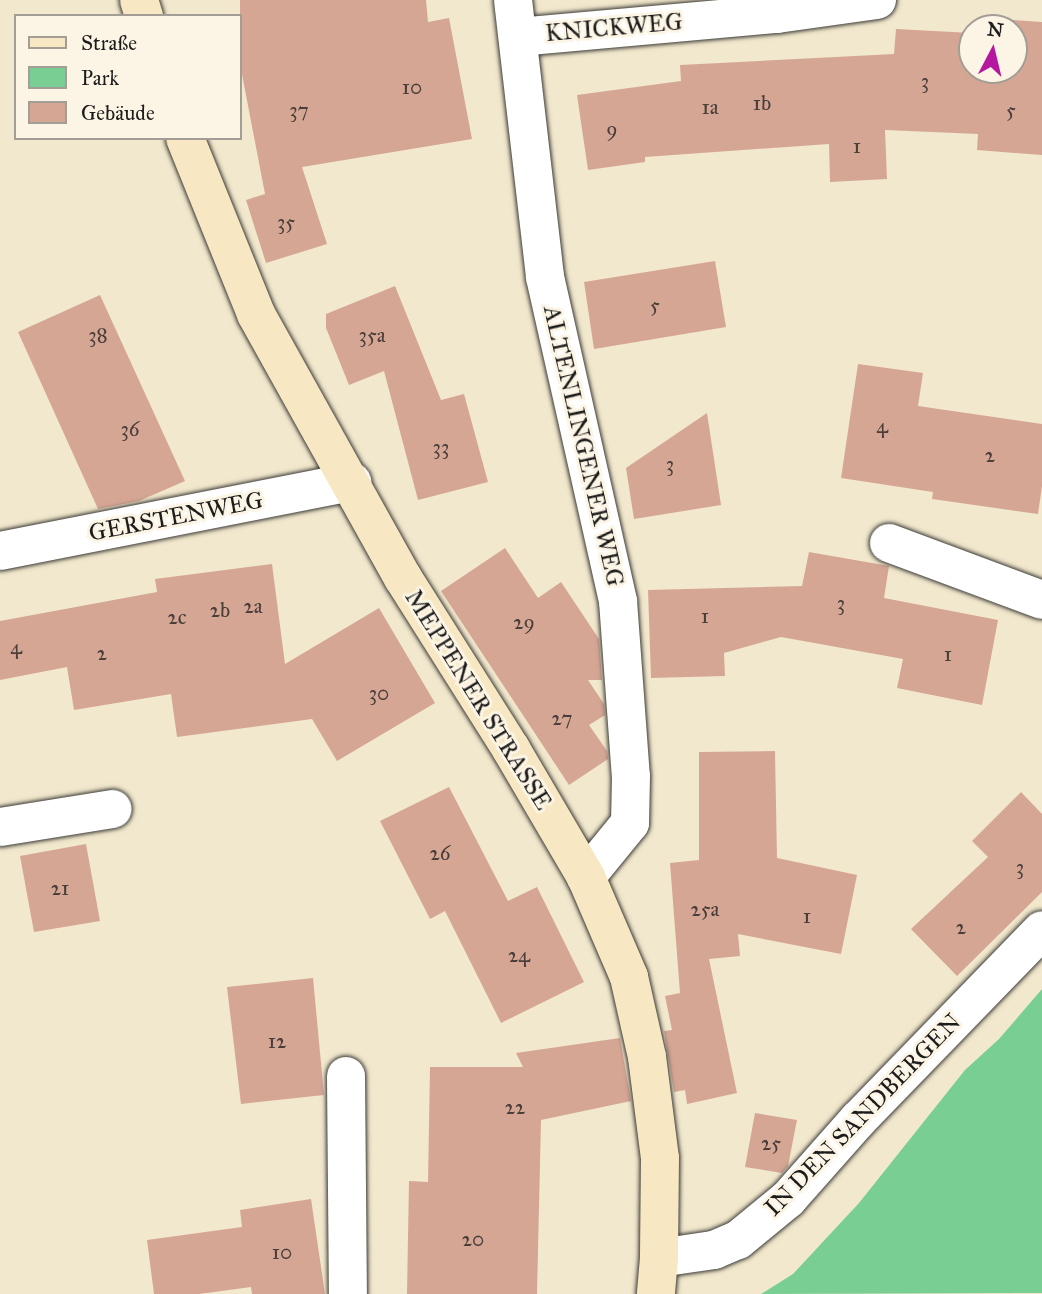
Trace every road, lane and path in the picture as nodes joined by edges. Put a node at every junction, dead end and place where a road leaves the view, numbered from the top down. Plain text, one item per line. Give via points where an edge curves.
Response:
1 (877, 0) edge
2 (515, 18) edge
3 (186, 140) edge
4 (352, 482) junction
5 (889, 543) dead end
6 (0, 551) edge
7 (1042, 600) edge
8 (113, 809) dead end
9 (0, 827) edge
10 (586, 877) junction
11 (1042, 930) edge
12 (346, 1076) dead end
13 (658, 1276) edge
14 (348, 1294) edge

1 - 2 street, KNICKWEG via 777,14
2 - 10 street, ALTENLINGENER WEG via 545,277 618,601 631,776 630,823
3 - 4 main road, MEPPENER STRASSE via 256,314
4 - 6 street, GERSTENWEG
4 - 10 main road, MEPPENER STRASSE via 403,578
5 - 7 street
8 - 9 street
10 - 13 main road, MEPPENER STRASSE via 629,977 647,1057 660,1158
11 - 13 street, IN DEN SANDBERGEN via 788,1199 738,1240
12 - 14 street

